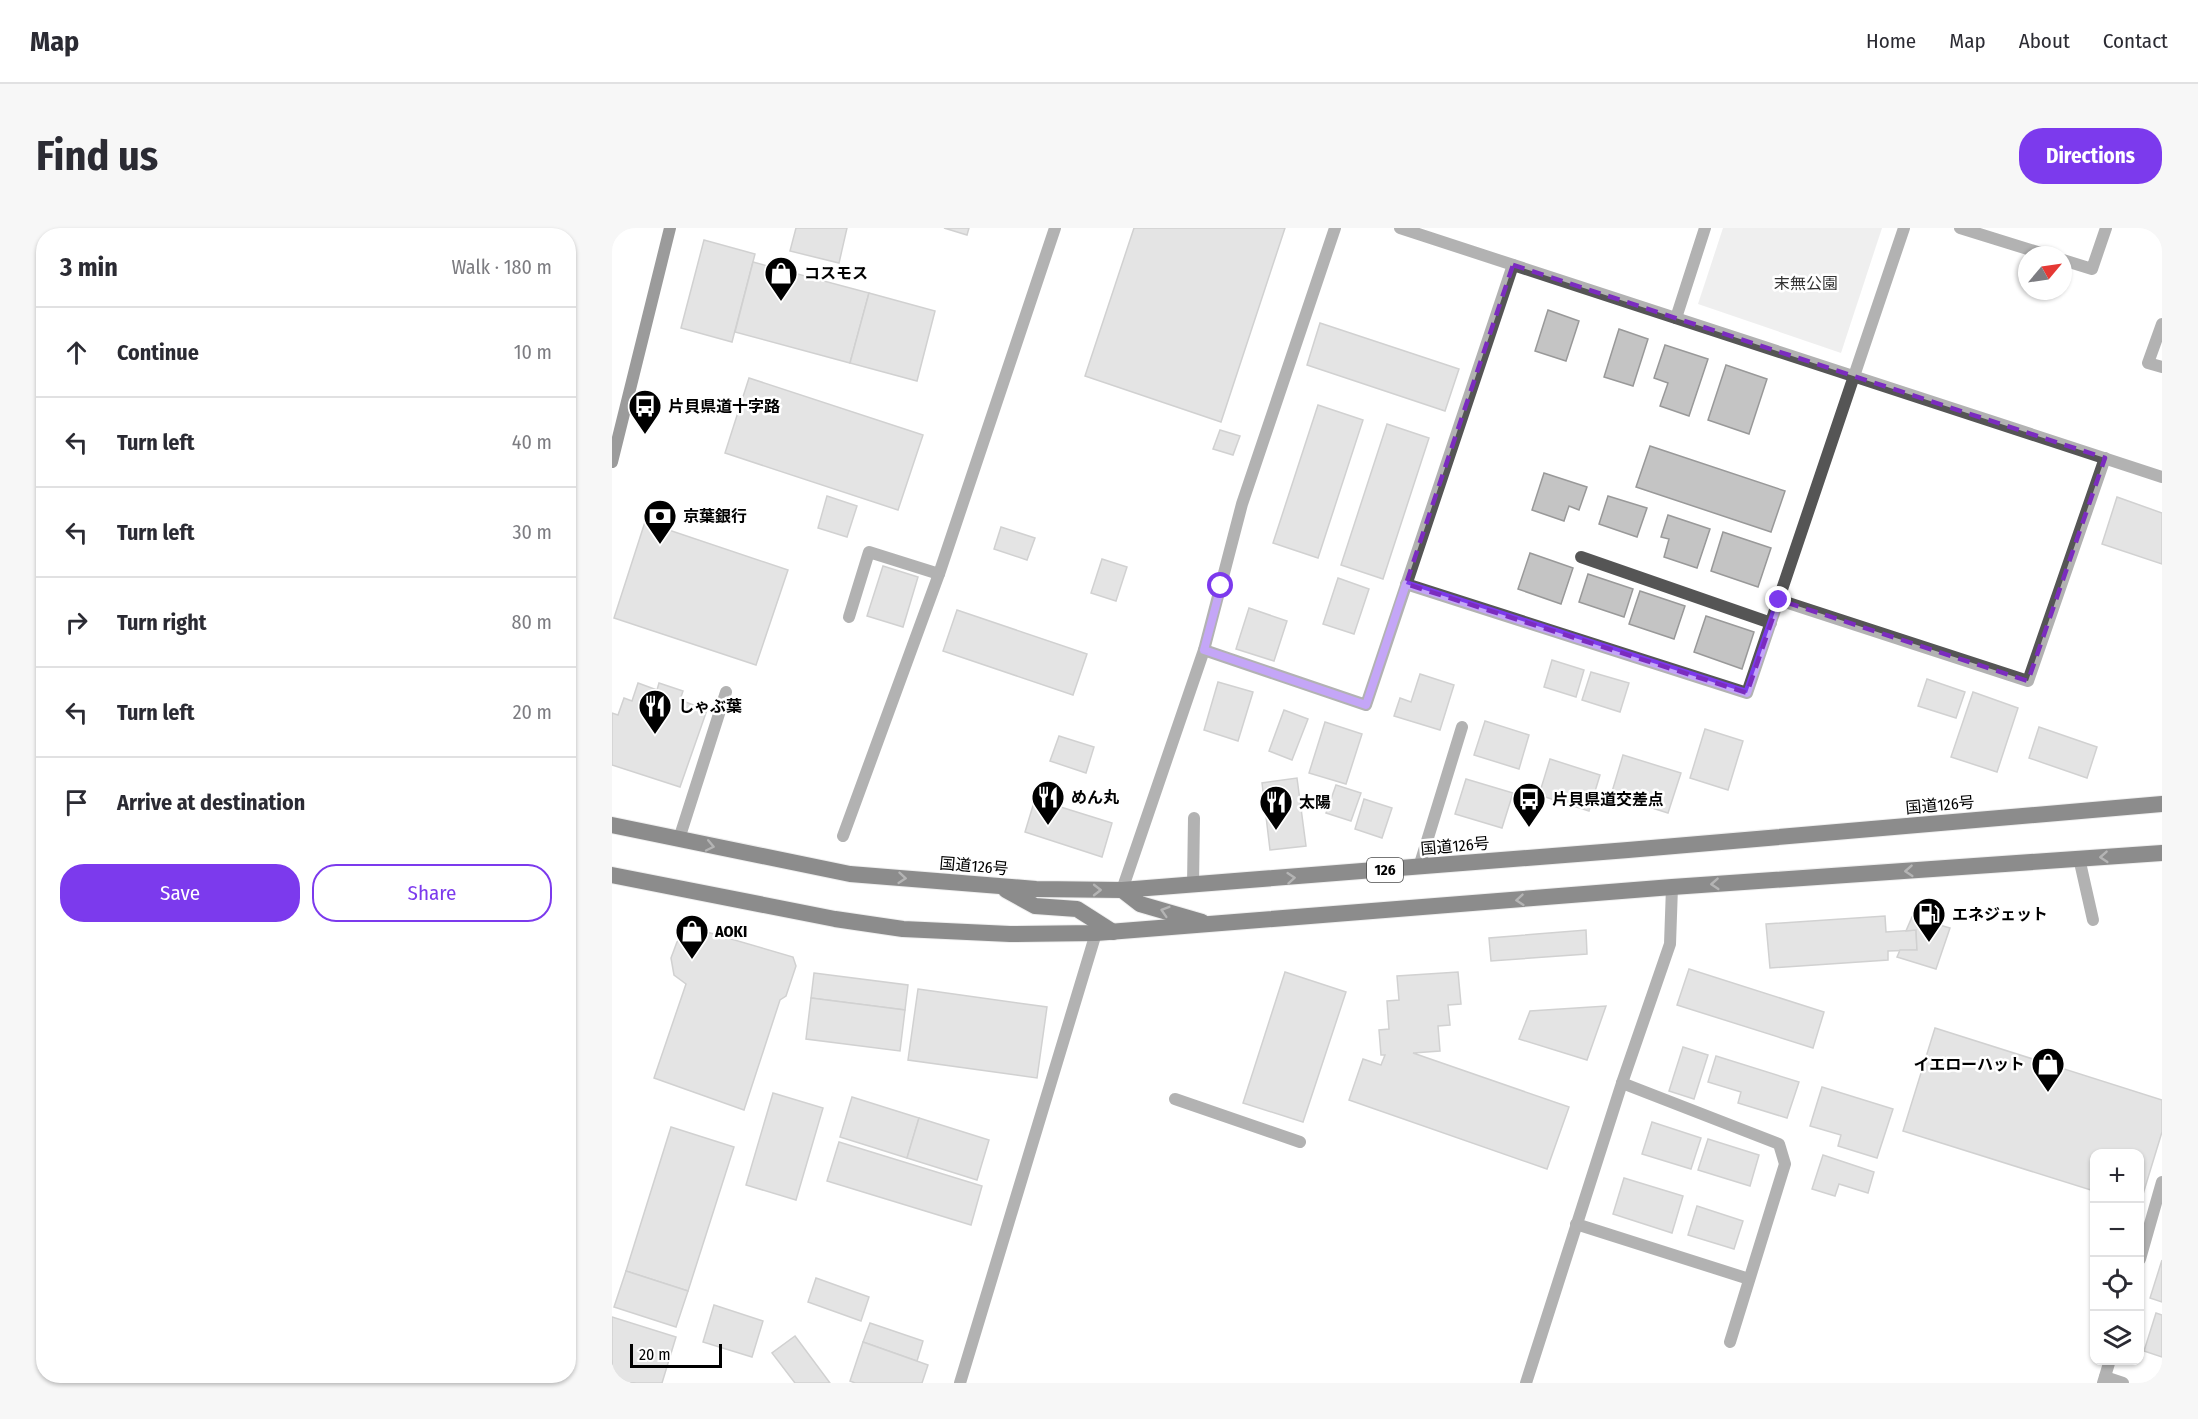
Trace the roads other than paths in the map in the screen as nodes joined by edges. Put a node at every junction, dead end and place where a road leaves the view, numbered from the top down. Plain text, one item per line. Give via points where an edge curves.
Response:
1 (670, 228) edge
2 (1054, 228) edge
3 (1335, 228) edge
4 (1401, 228) edge
5 (1705, 228) edge
6 (1904, 228) edge
7 (1960, 228) edge
8 (2106, 228) edge
9 (2018, 246) edge
10 (2072, 263) edge
11 (1513, 265) junction
12 (1676, 318) junction
13 (2162, 324) edge
14 (2162, 368) edge
15 (1855, 376) junction
16 (2105, 458) junction
17 (612, 462) edge
18 (2162, 477) edge
19 (1581, 557) dead end
20 (939, 574) junction
21 (1406, 584) junction
22 (1779, 600) junction
23 (849, 617) dead end
24 (1771, 623) junction
25 (1204, 650) junction
26 (726, 692) dead end
27 (1461, 727) dead end
28 (2162, 804) edge
29 (1194, 818) dead end
30 (612, 825) edge
31 (843, 836) dead end
32 (679, 839) junction
33 (2162, 853) edge
34 (2079, 858) junction
35 (1419, 867) junction
36 (612, 875) edge
37 (1193, 885) junction
38 (1000, 886) junction
39 (1672, 887) junction
40 (1122, 890) junction
41 (2093, 920) dead end
42 (1211, 925) junction
43 (1113, 932) junction
44 (1096, 933) junction
45 (1622, 1083) junction
46 (1175, 1099) dead end
47 (1300, 1142) dead end
48 (2162, 1182) edge
49 (1576, 1224) junction
50 (2140, 1257) edge
51 (1749, 1280) junction
52 (1730, 1342) dead end
53 (2108, 1365) edge
54 (2104, 1380) edge
55 (960, 1383) edge
56 (1526, 1383) edge
57 (2124, 1383) edge

1 - 17 main road
2 - 20 street
3 - 25 street via 1242,504
4 - 11 street
5 - 12 street
6 - 15 street
7 - 9 street
8 - 10 street via 2092,269
11 - 12 street
11 - 21 street
12 - 15 street
13 - 14 street via 2148,363
15 - 16 street
15 - 22 street
16 - 18 street
16 - 22 street via 2028,681
19 - 24 street
20 - 23 street via 869,552
20 - 31 street
21 - 24 street via 1747,693
21 - 25 street via 1366,705
22 - 24 street
25 - 40 street
26 - 32 street
27 - 35 street
28 - 35 highway, 国道126号 / 126
29 - 37 street
30 - 32 highway, 国道126号 / 126
32 -> 38 highway, 国道126号 / 126 via 850,874
33 -> 34 highway
34 -> 39 highway
34 - 41 street
37 -> 35 highway, 国道126号 / 126
36 - 44 highway via 903,929
37 - 40 highway, 国道126号 / 126
38 -> 40 highway, 国道126号 / 126
38 - 43 highway, 126 via 1035,906 1077,909
39 -> 42 highway
39 - 45 street via 1670,944
42 -> 40 highway via 1140,904
42 - 43 highway
43 - 44 highway
44 - 55 street
45 - 49 street
45 - 51 street via 1779,1144 1785,1164
46 - 47 street
48 - 50 street
49 - 51 street
49 - 56 street
51 - 52 street
53 - 54 street
54 - 57 street

